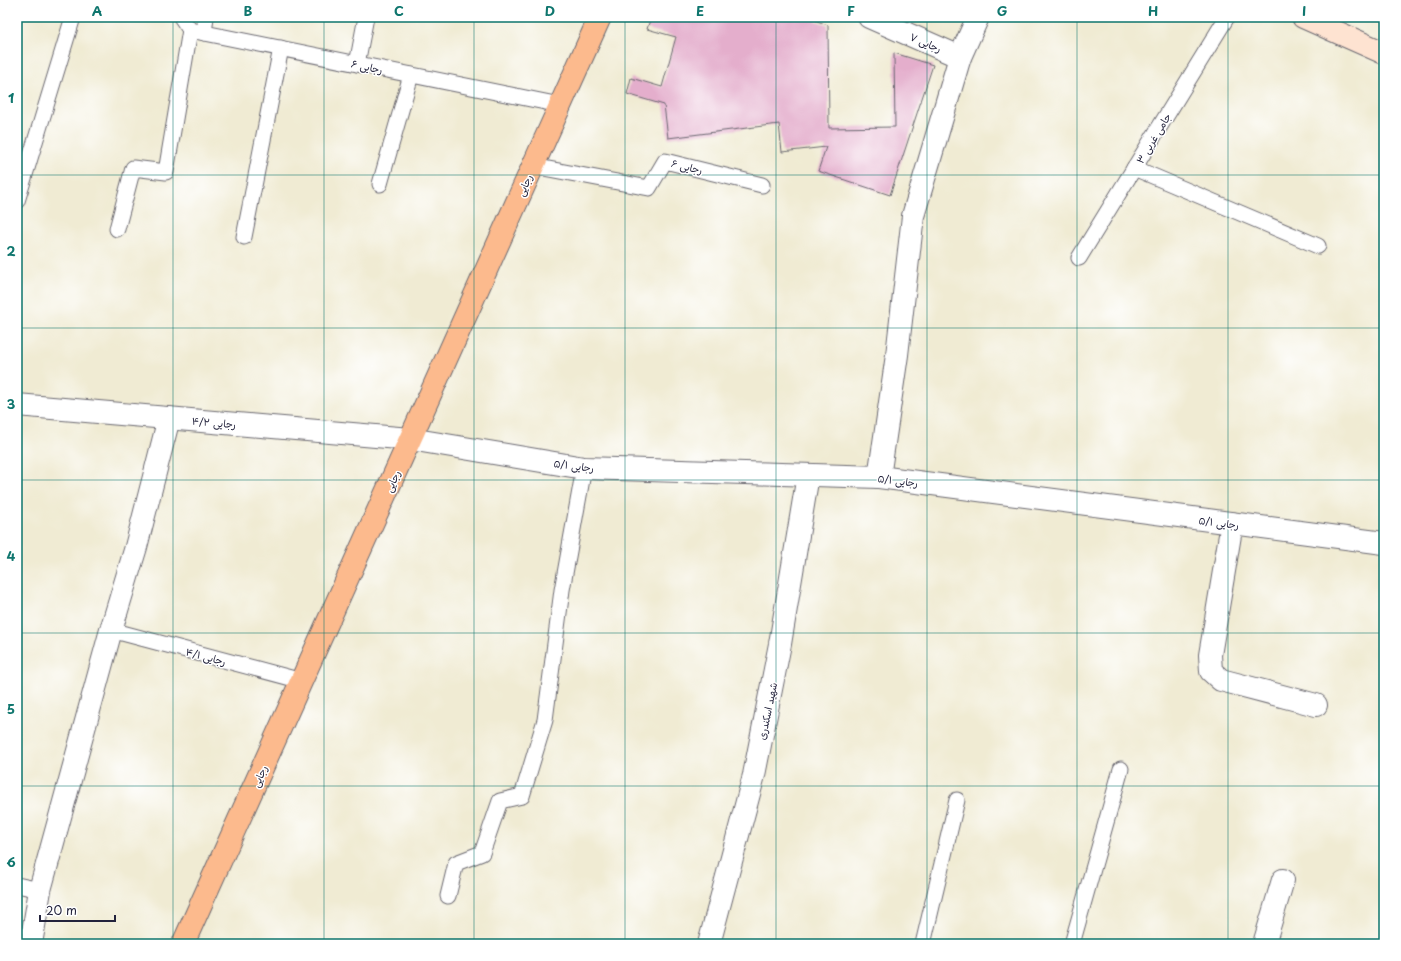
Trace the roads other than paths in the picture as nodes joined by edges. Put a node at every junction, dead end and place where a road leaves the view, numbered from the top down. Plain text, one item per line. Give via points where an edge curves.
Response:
1 (73, 17) edge
2 (181, 17) edge
3 (206, 17) edge
4 (366, 17) edge
5 (600, 17) edge
6 (869, 17) edge
7 (978, 17) edge
8 (1227, 17) edge
9 (1304, 17) edge
10 (197, 31) junction
11 (281, 48) junction
12 (1384, 53) edge
13 (960, 57) junction
14 (357, 64) junction
15 (411, 75) junction
16 (560, 105) junction
17 (532, 166) junction
18 (1134, 168) junction
19 (380, 184) dead end
20 (762, 186) dead end
21 (17, 201) edge
22 (117, 229) dead end
23 (244, 237) dead end
24 (1318, 246) dead end
25 (1079, 258) dead end
26 (17, 405) edge
27 (169, 418) junction
28 (410, 439) junction
29 (584, 468) junction
30 (808, 475) junction
31 (879, 477) junction
32 (1232, 523) junction
33 (1384, 543) edge
34 (111, 630) junction
35 (302, 681) junction
36 (1316, 705) dead end
37 (1121, 769) dead end
38 (957, 800) dead end
39 (1283, 880) dead end
40 (17, 885) edge
41 (40, 890) junction
42 (448, 896) dead end
43 (30, 944) edge
44 (183, 944) edge
45 (709, 944) edge
46 (923, 944) edge
47 (1072, 944) edge
48 (1264, 944) edge

1 - 21 lane
2 - 10 lane
3 - 10 lane
4 - 14 lane
5 - 16 main road, رجایی
6 - 13 street, رجایی ۷
7 - 13 street
8 - 18 lane, جامی غربی ۳
9 - 12 street
10 - 11 lane, رجایی ۶
10 - 22 lane via 166,172 133,168
11 - 14 lane, رجایی ۶
11 - 23 lane
13 - 31 street via 913,216 897,355
14 - 15 lane, رجایی ۶
15 - 16 lane, رجایی ۶
15 - 19 lane
16 - 17 main road, رجایی
17 - 20 lane, رجایی ۶ via 649,188 665,161
17 - 28 main road, رجایی
18 - 24 lane
18 - 25 lane, جامی غربی ۳
26 - 27 street, رجایی ۴/۲
27 - 28 street, رجایی ۴/۲
27 - 34 street via 136,547
28 - 29 street, رجایی ۵/۱
28 - 35 main road, رجایی
29 - 30 street, رجایی ۵/۱
29 - 42 lane via 562,590 545,720 522,796 500,801 482,853 456,863
30 - 31 street, رجایی ۵/۱
30 - 45 street, شهید اسکندری via 780,644 754,775
31 - 32 street, رجایی ۵/۱
32 - 33 street, رجایی ۵/۱
32 - 36 street via 1210,655 1211,671 1221,680
34 - 35 lane, رجایی ۴/۱
34 - 41 street
35 - 44 main road, رجایی
37 - 47 lane
38 - 46 lane
39 - 48 street
40 - 41 lane
41 - 43 street

